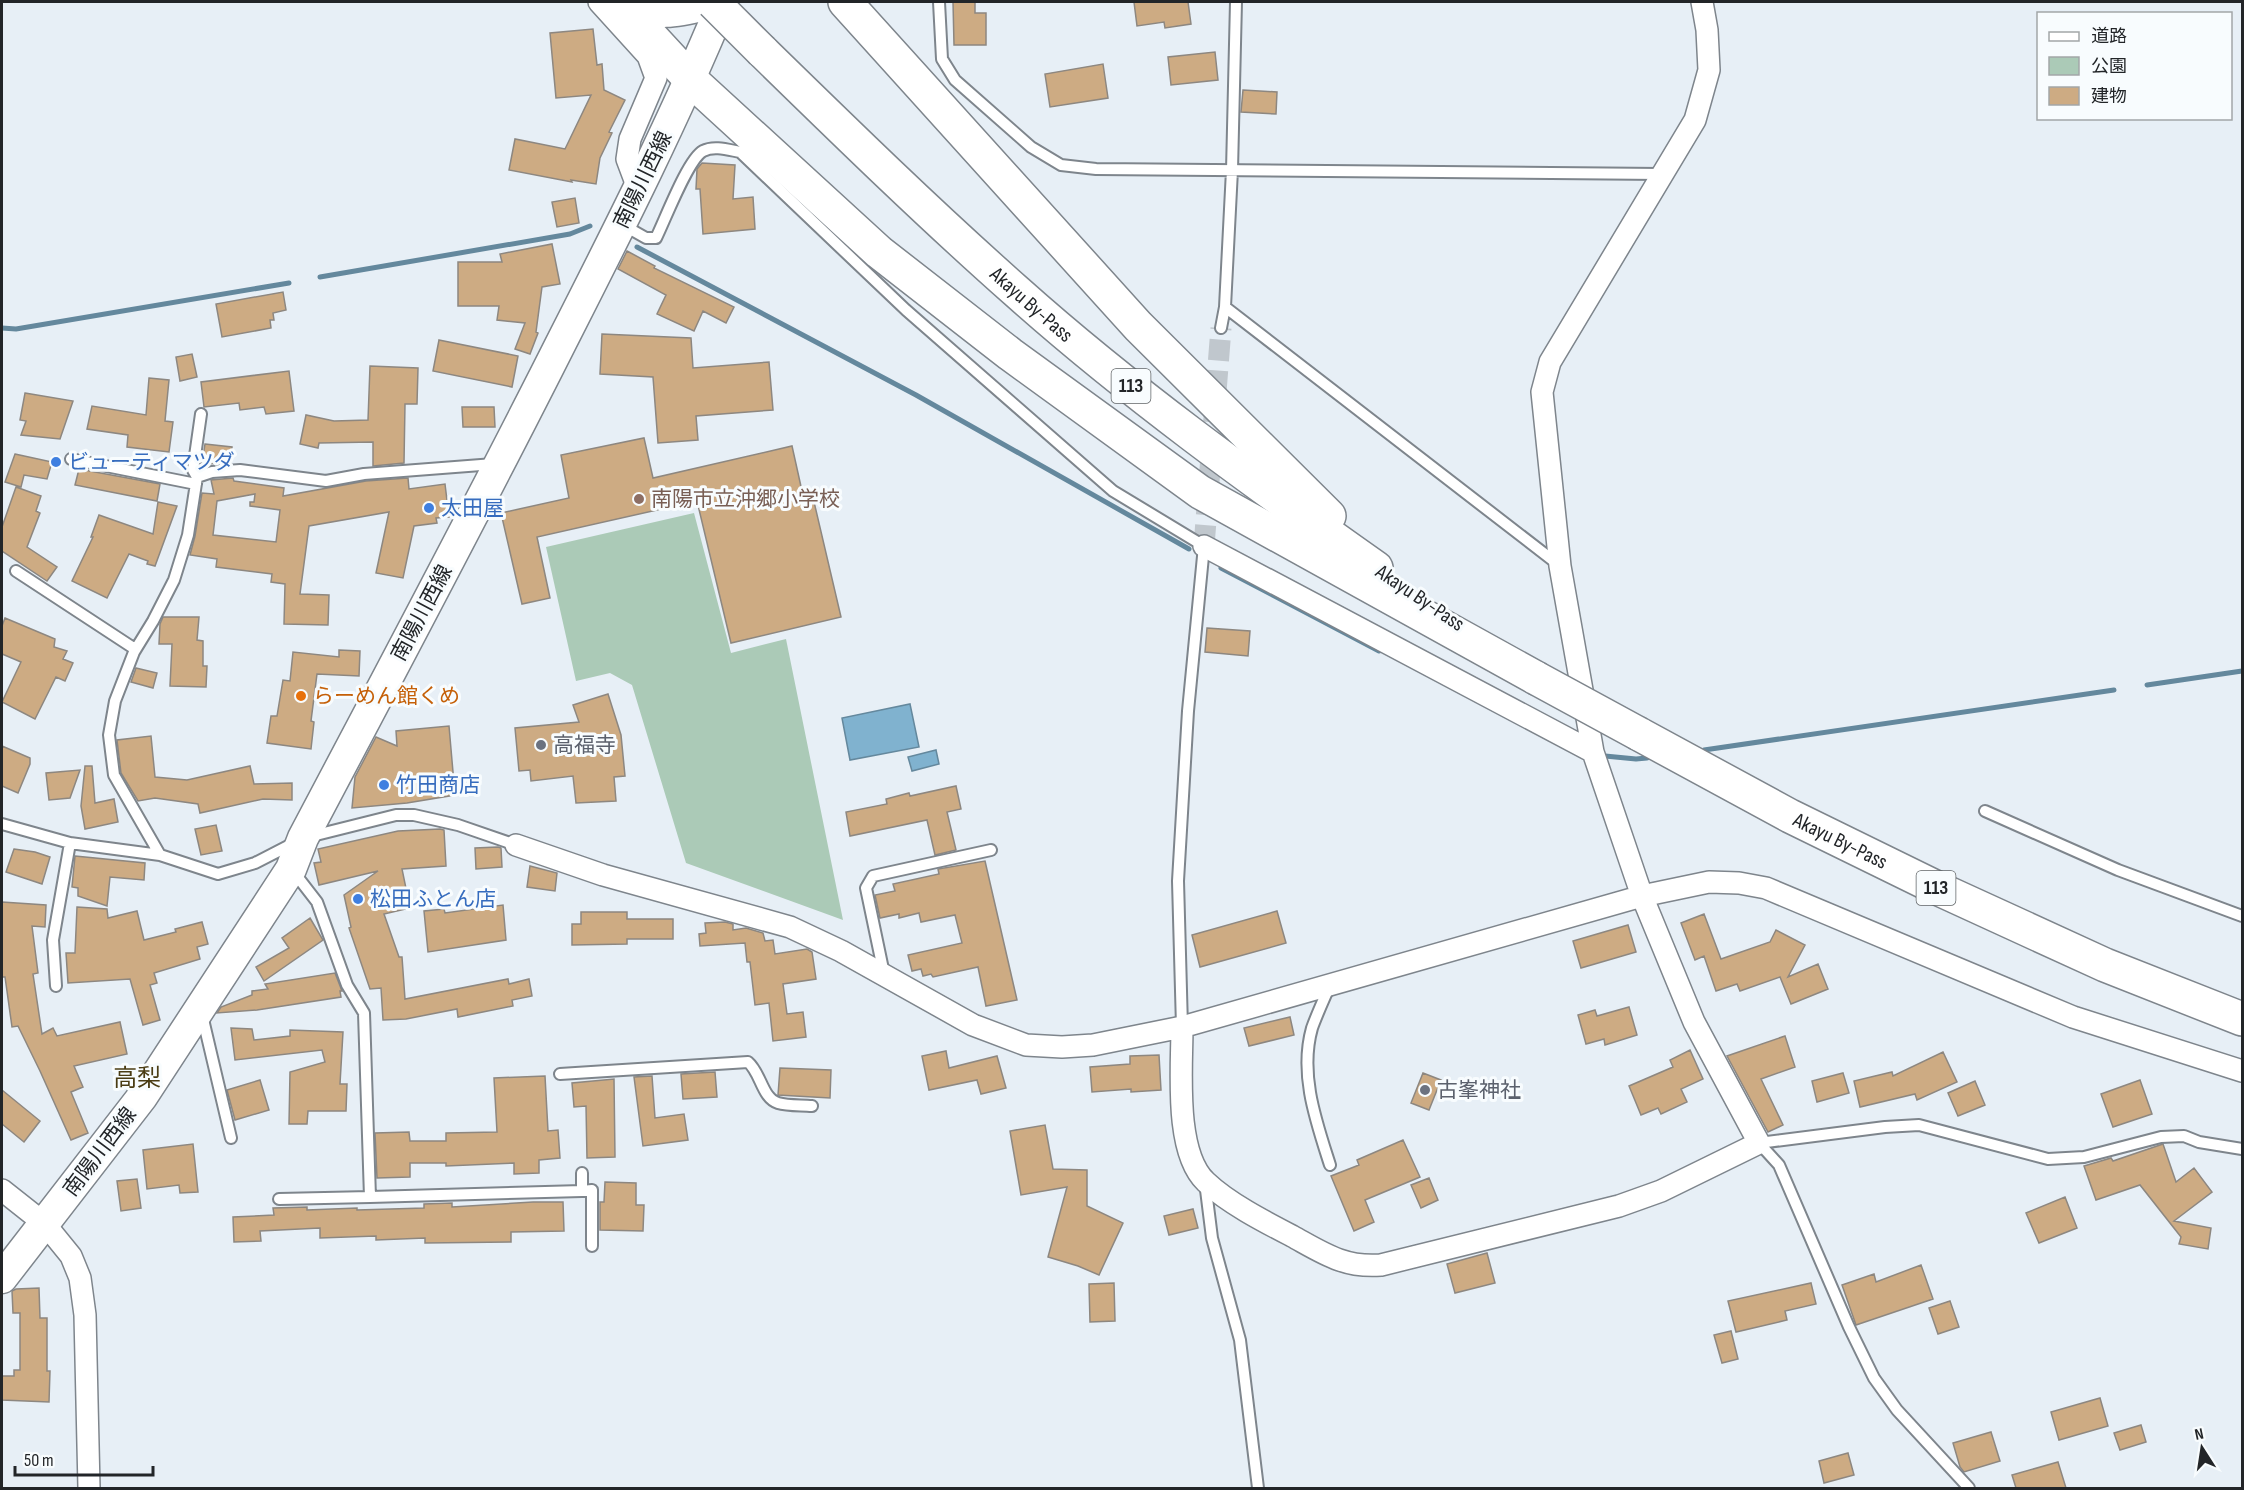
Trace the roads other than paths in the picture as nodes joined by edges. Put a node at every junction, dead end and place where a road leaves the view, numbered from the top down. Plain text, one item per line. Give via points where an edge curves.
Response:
1 (599, 2) edge
2 (619, 2) edge
3 (626, 2) edge
4 (713, 2) edge
5 (723, 2) edge
6 (845, 2) edge
7 (939, 2) edge
8 (1236, 2) edge
9 (1702, 2) edge
10 (691, 80) junction
11 (1232, 170) junction
12 (1661, 174) junction
13 (639, 191) junction
14 (621, 225) junction
15 (1225, 307) junction
16 (1221, 328) tunnel mouth
17 (201, 414) dead end
18 (71, 459) dead end
19 (501, 463) junction
20 (197, 480) junction
21 (1204, 546) junction
22 (1560, 566) junction
23 (16, 571) dead end
24 (1394, 581) junction
25 (135, 650) junction
26 (1536, 678) junction
27 (1593, 752) junction
28 (1985, 812) dead end
29 (2, 824) edge
30 (303, 838) junction
31 (70, 843) junction
32 (516, 845) joint
33 (991, 850) dead end
34 (160, 855) junction
35 (291, 869) junction
36 (1642, 896) junction
37 (2242, 916) edge
38 (884, 975) junction
39 (1330, 985) junction
40 (56, 986) dead end
41 (201, 1008) junction
42 (2242, 1019) edge
43 (1182, 1027) junction
44 (2242, 1071) edge
45 (560, 1074) dead end
46 (812, 1106) dead end
47 (231, 1138) dead end
48 (1759, 1143) junction
49 (2242, 1149) edge
50 (1330, 1165) dead end
51 (582, 1173) dead end
52 (1205, 1181) junction
53 (2, 1190) edge
54 (582, 1191) junction
55 (370, 1197) junction
56 (279, 1199) dead end
57 (45, 1224) junction
58 (592, 1246) dead end
59 (2, 1278) edge
60 (89, 1488) edge
61 (1258, 1488) edge
62 (1969, 1488) edge

1 - 13 street via 648,56 656,78 630,139 627,159
2 - 10 highway
3 - 4 highway via 669,12
4 - 24 highway, Akayu By-Pass / 113, bridge via 842,129 1026,300 1238,469
5 - 10 main road, 南陽川西線
6 - 24 highway via 1138,326
7 - 11 lane via 942,59 955,80 1031,147 1061,165
8 - 11 lane
9 - 12 street via 1709,70 1695,120
10 - 13 main road, 南陽川西線
10 - 26 highway via 879,252 1010,354 1200,492
11 - 12 lane
11 - 15 lane
12 - 22 street via 1550,362 1542,392
13 - 14 main road, 南陽川西線
14 - 19 main road, 南陽川西線
14 - 21 lane via 646,238 656,237 691,162 703,150 740,152 906,310 1113,491
15 - 16 lane
15 - 22 lane
17 - 20 lane via 193,470
18 - 20 lane
19 - 20 lane via 364,474 326,481 240,470 212,472
19 - 30 main road, 南陽川西線
20 - 25 lane via 188,536 174,580
21 - 27 street
21 - 43 lane via 1188,711 1178,880
22 - 27 street
23 - 25 lane
24 - 26 highway, Akayu By-Pass / 113
25 - 34 lane via 115,701 109,735 114,775
26 - 42 highway, Akayu By-Pass / 113, bridge via 1790,816 1939,889 2105,965
27 - 36 street
28 - 37 lane via 2118,870
29 - 31 lane
30 - 32 lane via 396,815 414,815
30 - 34 lane via 255,863 218,874
30 - 35 main road, 南陽川西線
31 - 34 lane
31 - 40 lane via 53,940
32 - 38 street via 603,875 790,927
33 - 38 lane via 873,876 866,888
35 - 41 main road, 南陽川西線
35 - 55 lane via 317,902 347,985 364,1013
36 - 39 street
36 - 44 street via 1709,882 1766,888 2073,1017
36 - 48 street via 1694,1022
38 - 43 street via 974,1025 1026,1045 1093,1045
39 - 43 street
39 - 50 lane via 1312,1029 1307,1064 1316,1122
41 - 47 lane
41 - 57 main road, 南陽川西線 via 142,1097
43 - 52 street via 1182,1115 1186,1140
45 - 46 lane via 748,1062 756,1069 765,1094 777,1103
48 - 49 lane via 1919,1125 2048,1159 2084,1157 2161,1137 2184,1136
48 - 52 street via 1661,1191 1619,1206 1362,1267 1299,1240
48 - 62 lane via 1779,1165 1874,1378 1897,1410
51 - 54 lane
52 - 61 lane via 1212,1238 1240,1340
53 - 57 street
54 - 55 lane
54 - 58 lane via 592,1190
55 - 56 lane
57 - 59 main road, 南陽川西線
57 - 60 street via 71,1256 83,1293

